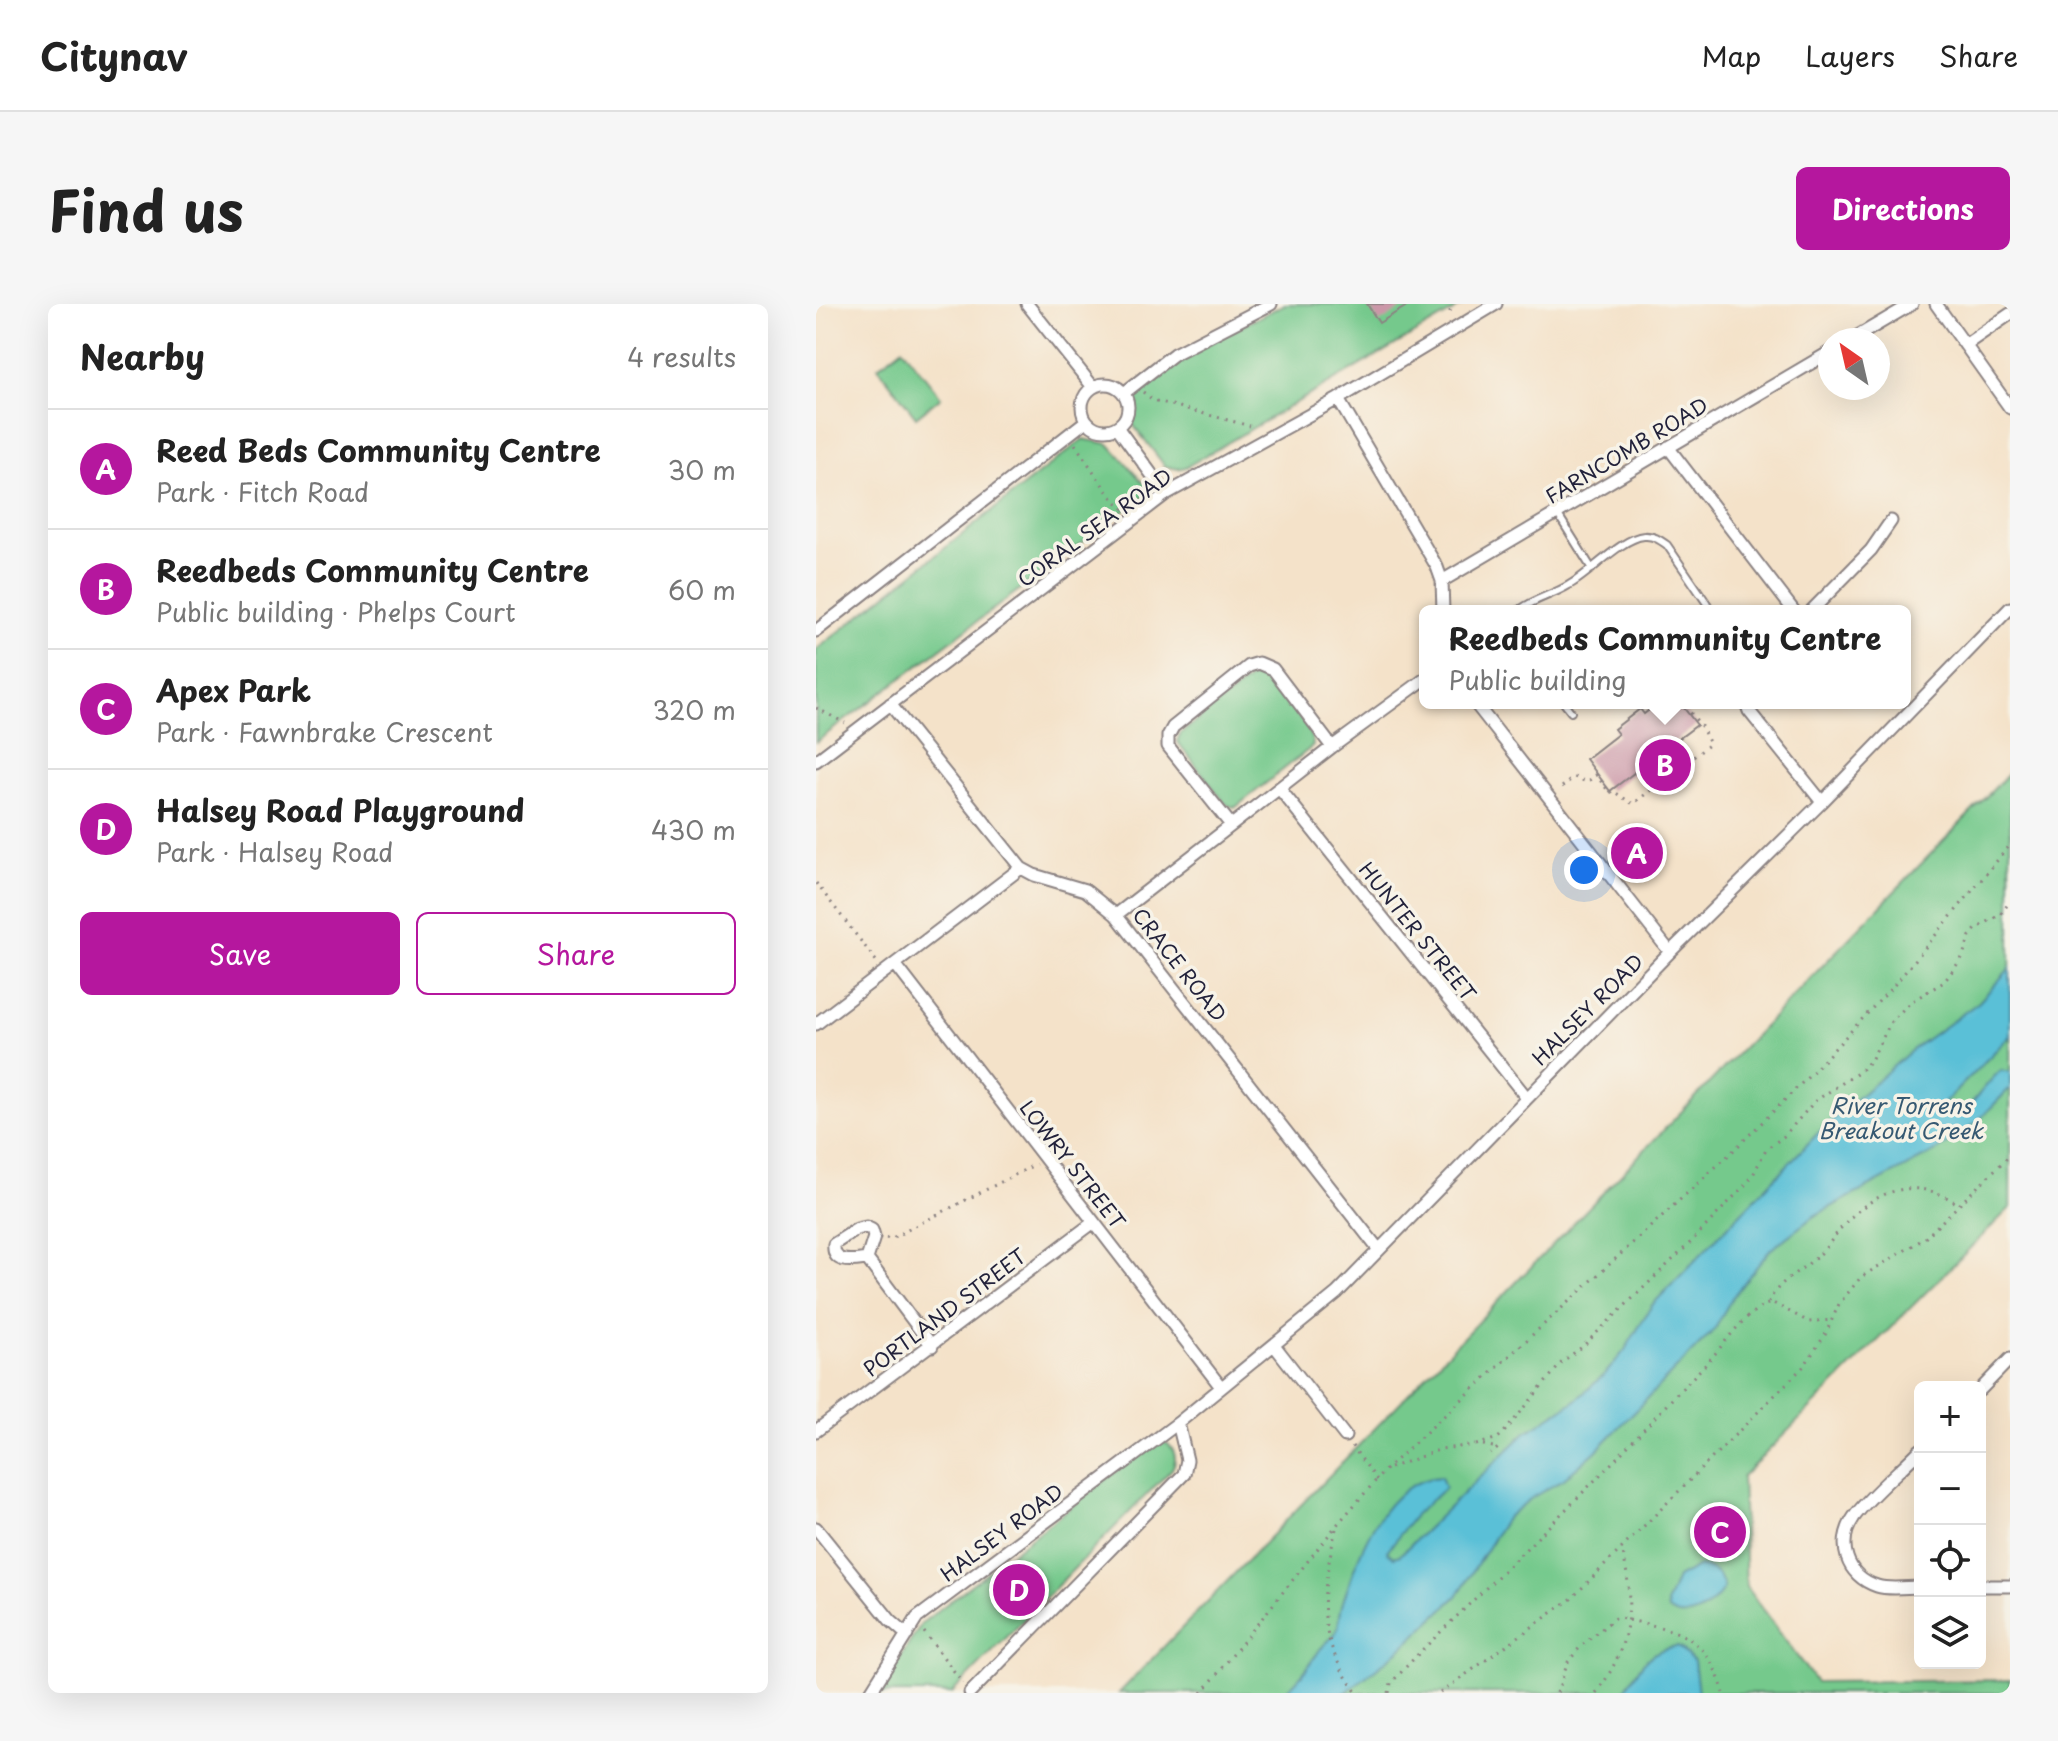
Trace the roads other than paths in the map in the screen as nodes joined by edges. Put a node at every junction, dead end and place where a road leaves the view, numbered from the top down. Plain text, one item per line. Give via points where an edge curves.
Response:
1 (1027, 304) edge
2 (1271, 304) edge
3 (1496, 304) edge
4 (1912, 304) edge
5 (1936, 304) edge
6 (2010, 314) edge
7 (1871, 328) edge
8 (1965, 345) junction
9 (1818, 359) edge
10 (1093, 387) junction
11 (1124, 393) junction
12 (1338, 399) junction
13 (2010, 408) edge
14 (1086, 421) junction
15 (1117, 427) junction
16 (1668, 447) junction
17 (1166, 494) junction
18 (1557, 513) junction
19 (1891, 521) dead end
20 (1592, 569) junction
21 (1442, 581) junction
22 (1443, 605) edge
23 (1526, 605) edge
24 (1708, 605) edge
25 (1789, 605) edge
26 (1817, 605) edge
27 (2010, 608) edge
28 (816, 631) edge
29 (1419, 683) edge
30 (890, 704) junction
31 (1480, 709) edge
32 (1569, 709) edge
33 (1748, 709) edge
34 (1571, 712) dead end
35 (1332, 747) junction
36 (816, 761) edge
37 (1279, 788) junction
38 (1822, 802) junction
39 (1231, 825) junction
40 (1021, 868) junction
41 (1116, 915) junction
42 (1670, 952) junction
43 (890, 968) junction
44 (816, 1024) edge
45 (1527, 1098) junction
46 (1094, 1222) junction
47 (1379, 1250) junction
48 (867, 1259) junction
49 (1274, 1345) junction
50 (932, 1346) junction
51 (2010, 1359) edge
52 (1986, 1384) edge
53 (1221, 1387) junction
54 (1178, 1423) junction
55 (816, 1431) edge
56 (1345, 1436) road end
57 (1917, 1453) edge
58 (816, 1528) edge
59 (1986, 1586) edge
60 (2010, 1586) edge
61 (1914, 1587) edge
62 (907, 1635) junction
63 (970, 1692) edge
64 (870, 1693) edge

1 - 10 street
2 - 11 street via 1174,354
3 - 12 street, CORAL SEA ROAD
4 - 7 street
5 - 8 street
6 - 8 street
8 - 13 street
9 - 16 street, FARNCOMB ROAD
10 - 11 street via 1111,384
10 - 14 street via 1082,403
11 - 15 street via 1128,410
12 - 17 street, CORAL SEA ROAD
12 - 21 street
14 - 15 street via 1101,430
14 - 28 street
15 - 17 street
16 - 18 street, FARNCOMB ROAD
16 - 25 street
17 - 30 street, CORAL SEA ROAD
18 - 20 lane
18 - 21 street, FARNCOMB ROAD
19 - 26 street via 1871,550
20 - 23 lane
20 - 24 lane via 1628,542 1656,537
21 - 22 street
27 - 38 street, HALSEY ROAD
29 - 35 street
30 - 36 street, CORAL SEA ROAD
30 - 40 street
31 - 42 street
32 - 34 lane
33 - 38 street
35 - 37 street
35 - 39 street via 1273,669 1259,663 1249,666 1173,727 1167,740
37 - 39 street
37 - 45 street, HUNTER STREET
38 - 42 street, HALSEY ROAD
39 - 41 street
40 - 41 street, CRACE ROAD via 1085,890
40 - 43 street
41 - 47 street, CRACE ROAD
42 - 45 street, HALSEY ROAD
43 - 44 street
43 - 46 street, LOWRY STREET
45 - 47 street, HALSEY ROAD
46 - 50 street, PORTLAND STREET
46 - 53 street, LOWRY STREET
47 - 49 street, HALSEY ROAD
48 - 48 street via 838,1259 834,1244 866,1227 874,1237
48 - 50 street
49 - 53 street, HALSEY ROAD
49 - 56 street
50 - 55 street, PORTLAND STREET
51 - 52 street
53 - 54 street, HALSEY ROAD
54 - 62 street, HALSEY ROAD via 916,1621
54 - 63 street via 1187,1460 1184,1474
57 - 61 street via 1854,1517 1844,1539 1847,1563 1860,1578 1878,1587
58 - 62 street
59 - 60 street
62 - 64 street, HALSEY ROAD

